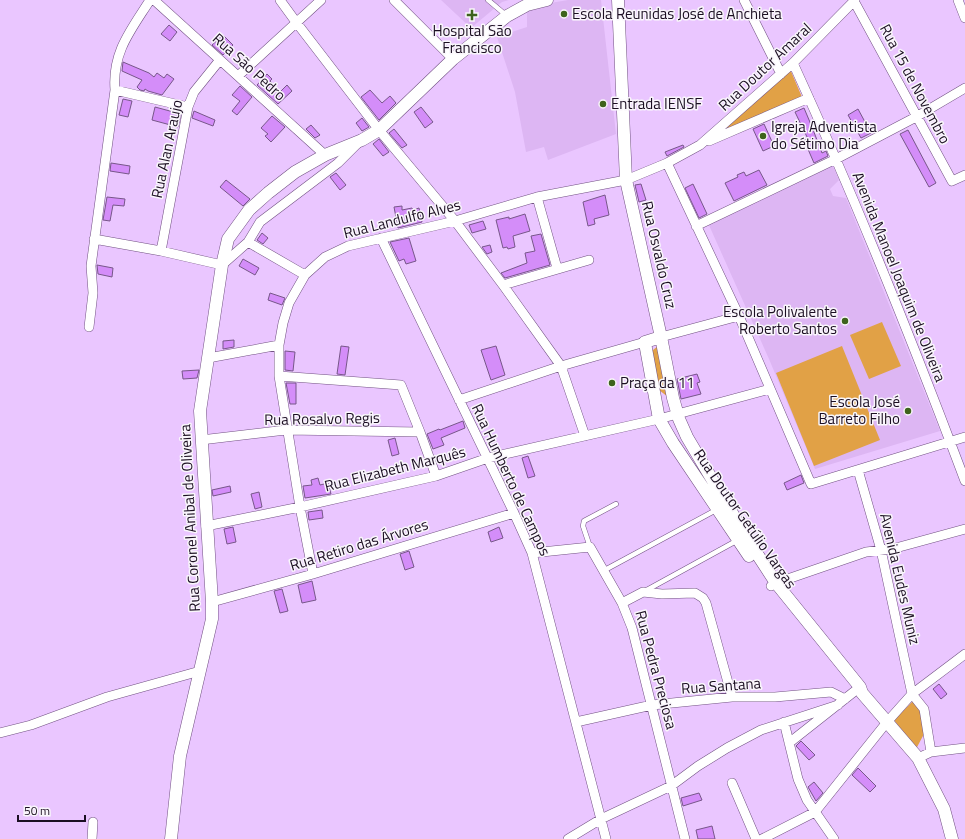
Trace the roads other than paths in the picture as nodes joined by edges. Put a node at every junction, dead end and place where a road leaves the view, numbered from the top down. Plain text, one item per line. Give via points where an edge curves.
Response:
1 (150, 0) edge
2 (154, 0) edge
3 (280, 0) edge
4 (321, 0) edge
5 (394, 0) edge
6 (488, 0) edge
7 (547, 0) edge
8 (618, 0) edge
9 (744, 0) edge
10 (958, 0) edge
11 (855, 1) edge
12 (506, 16) junction
13 (965, 18) edge
14 (296, 22) junction
15 (453, 59) junction
16 (219, 61) junction
17 (793, 63) junction
18 (781, 74) junction
19 (238, 76) junction
20 (965, 88) edge
21 (116, 90) junction
22 (809, 98) junction
23 (188, 107) junction
24 (916, 117) junction
25 (379, 130) junction
26 (362, 140) junction
27 (700, 145) junction
28 (325, 155) junction
29 (836, 160) junction
30 (667, 163) junction
31 (965, 174) edge
32 (626, 180) junction
33 (538, 198) junction
34 (454, 221) junction
35 (696, 226) junction
36 (381, 238) junction
37 (94, 239) junction
38 (248, 242) junction
39 (161, 251) junction
40 (589, 260) dead end
41 (222, 265) junction
42 (557, 268) junction
43 (305, 275) junction
44 (503, 285) junction
45 (739, 316) junction
46 (88, 327) dead end
47 (661, 340) junction
48 (279, 345) junction
49 (646, 345) junction
50 (208, 358) junction
51 (562, 366) junction
52 (278, 376) junction
53 (770, 389) junction
54 (673, 398) junction
55 (459, 400) junction
56 (657, 401) junction
57 (677, 414) junction
58 (659, 419) junction
59 (286, 430) junction
60 (420, 432) junction
61 (585, 436) junction
62 (965, 437) edge
63 (201, 440) junction
64 (950, 442) junction
65 (488, 458) junction
66 (858, 470) junction
67 (436, 476) junction
68 (965, 481) edge
69 (616, 504) dead end
70 (300, 507) junction
71 (717, 510) junction
72 (514, 513) junction
73 (206, 526) junction
74 (965, 529) edge
75 (738, 540) junction
76 (590, 547) junction
77 (881, 550) junction
78 (532, 553) junction
79 (603, 571) junction
80 (313, 574) junction
81 (773, 584) junction
82 (643, 592) junction
83 (212, 602) junction
84 (622, 603) junction
85 (965, 654) edge
86 (200, 671) junction
87 (860, 690) junction
88 (912, 694) junction
89 (732, 697) junction
90 (842, 702) junction
91 (652, 705) junction
92 (576, 722) junction
93 (784, 722) junction
94 (887, 722) junction
95 (0, 733) edge
96 (790, 743) junction
97 (965, 748) edge
98 (931, 752) junction
99 (918, 758) junction
100 (732, 783) dead end
101 (671, 786) junction
102 (815, 812) junction
103 (601, 819) junction
104 (93, 822) dead end
105 (92, 839) edge
106 (171, 839) edge
107 (568, 839) edge
108 (606, 839) edge
109 (685, 839) edge
110 (756, 839) edge
111 (762, 839) edge
112 (834, 839) edge
113 (952, 839) edge

1 - 21 street via 123,43 114,78
2 - 16 street, Rua São Pedro
3 - 14 street
4 - 14 street
5 - 15 street
6 - 12 lane
7 - 12 main road, Rua Coronel Anibal de Oliveira via 527,5
8 - 32 main road, Rua Osvaldo Cruz
9 - 18 street
10 - 13 street
11 - 17 street, Rua Doutor Amaral
11 - 24 street, Rua 15 de Novembro
12 - 15 main road, Rua Coronel Anibal de Oliveira
14 - 19 street
14 - 25 street
15 - 25 main road, Rua Coronel Anibal de Oliveira
16 - 19 street, Rua São Pedro
16 - 23 street, Rua Alan Araujo via 194,92
17 - 18 street, Rua Doutor Amaral
17 - 22 street, Avenida Manoel Joaquim de Oliveira
18 - 27 street, Rua Doutor Amaral
19 - 28 street, Rua São Pedro
20 - 24 street
21 - 23 street
21 - 37 street
22 - 27 street
22 - 29 street, Avenida Manoel Joaquim de Oliveira
23 - 39 street, Rua Alan Araujo
24 - 29 street
24 - 31 street, Rua 15 de Novembro via 952,181
25 - 26 main road, Rua Coronel Anibal de Oliveira
25 - 34 street
26 - 28 main road, Rua Coronel Anibal de Oliveira
26 - 38 street, Rua Coronel Anibal de Oliveira via 338,163 260,222
27 - 30 street, Rua Doutor Amaral
28 - 41 main road, Rua Coronel Anibal de Oliveira via 295,172 249,210 228,239
29 - 35 street
29 - 64 street, Avenida Manoel Joaquim de Oliveira
30 - 32 street, Rua Doutor Amaral
30 - 35 street
32 - 33 street, Rua Landulfo Alves
32 - 47 main road, Rua Osvaldo Cruz
33 - 34 street, Rua Landulfo Alves
33 - 42 street
34 - 36 street, Rua Landulfo Alves
34 - 44 street
35 - 45 street
36 - 43 street, Rua Landulfo Alves via 348,246 325,257
36 - 55 street, Rua Humberto de Campos
37 - 39 street
37 - 46 street via 91,266 93,293
38 - 41 street, Rua Coronel Anibal de Oliveira
38 - 43 street
39 - 41 street
40 - 42 street
41 - 50 main road, Rua Coronel Anibal de Oliveira
42 - 44 street
43 - 48 street, Rua Landulfo Alves via 289,303
44 - 51 street
45 - 47 street
45 - 53 street
47 - 49 main road
47 - 54 main road, Rua Doutor Getúlio Vargas
48 - 50 street
48 - 52 street, Rua Landulfo Alves
49 - 51 street
49 - 56 main road, Rua Doutor Getúlio Vargas
50 - 63 main road, Rua Coronel Anibal de Oliveira via 200,410
51 - 55 street
51 - 61 street
52 - 59 street, Rua Landulfo Alves
52 - 60 street via 401,385
53 - 57 street, Rua Elizabeth Marquês
53 - 66 street via 811,484
54 - 56 main road
54 - 57 main road, Rua Doutor Getúlio Vargas
55 - 65 street, Rua Humberto de Campos
56 - 58 main road, Rua Doutor Getúlio Vargas
57 - 58 street, Rua Elizabeth Marquês
57 - 81 main road, Rua Doutor Getúlio Vargas via 687,437
58 - 61 street, Rua Elizabeth Marquês
58 - 71 main road, Rua Doutor Getúlio Vargas
59 - 60 street, Rua Rosalvo Regis
59 - 63 street, Rua Rosalvo Regis
59 - 70 street, Rua Landulfo Alves
60 - 67 street
61 - 65 street, Rua Elizabeth Marquês
62 - 64 street
63 - 73 main road, Rua Coronel Anibal de Oliveira
64 - 66 street
64 - 68 street, Avenida Manoel Joaquim de Oliveira
65 - 67 street, Rua Elizabeth Marquês
65 - 72 street, Rua Humberto de Campos
66 - 77 street, Avenida Eudes Muniz
67 - 70 street, Rua Elizabeth Marquês
69 - 76 lane via 584,521 583,526
70 - 73 street, Rua Elizabeth Marquês
70 - 80 street, Rua Landulfo Alves
71 - 75 main road, Rua Doutor Getúlio Vargas
71 - 79 lane
72 - 78 street, Rua Humberto de Campos
72 - 80 street, Rua Retiro das Árvores
73 - 83 main road, Rua Coronel Anibal de Oliveira
74 - 77 street
75 - 81 main road, Rua Doutor Getúlio Vargas
75 - 82 lane
76 - 78 street
76 - 79 street, Rua Pedra Preciosa
77 - 81 street via 866,552
77 - 88 street, Avenida Eudes Muniz
78 - 92 street, Rua Humberto de Campos
79 - 84 street, Rua Pedra Preciosa
80 - 83 street, Rua Retiro das Árvores
81 - 87 main road, Rua Doutor Getúlio Vargas
82 - 84 street
82 - 89 street via 691,592 703,598
83 - 86 main road, Rua Coronel Anibal de Oliveira via 212,619
84 - 91 street, Rua Pedra Preciosa via 632,628
85 - 88 street
86 - 95 street via 106,697
86 - 106 main road, Rua Coronel Anibal de Oliveira via 180,756
87 - 90 street
87 - 94 main road, Rua Doutor Getúlio Vargas
88 - 94 street
88 - 98 street via 924,709
89 - 90 street, Rua Santana via 831,692
89 - 91 street, Rua Santana
90 - 93 street
90 - 96 street
91 - 92 street, Rua Santana
91 - 101 street, Rua Pedra Preciosa
92 - 103 street, Rua Humberto de Campos
93 - 96 street
93 - 101 street via 761,730 727,748
94 - 99 main road, Rua Doutor Getúlio Vargas
94 - 102 street
96 - 102 street via 798,779
97 - 98 street
98 - 99 street
99 - 113 main road, Rua Doutor Getúlio Vargas via 944,809
100 - 110 street
101 - 103 street
101 - 109 street, Rua Pedra Preciosa
102 - 111 street
102 - 112 street
103 - 107 street
103 - 108 street, Rua Humberto de Campos
104 - 105 street

